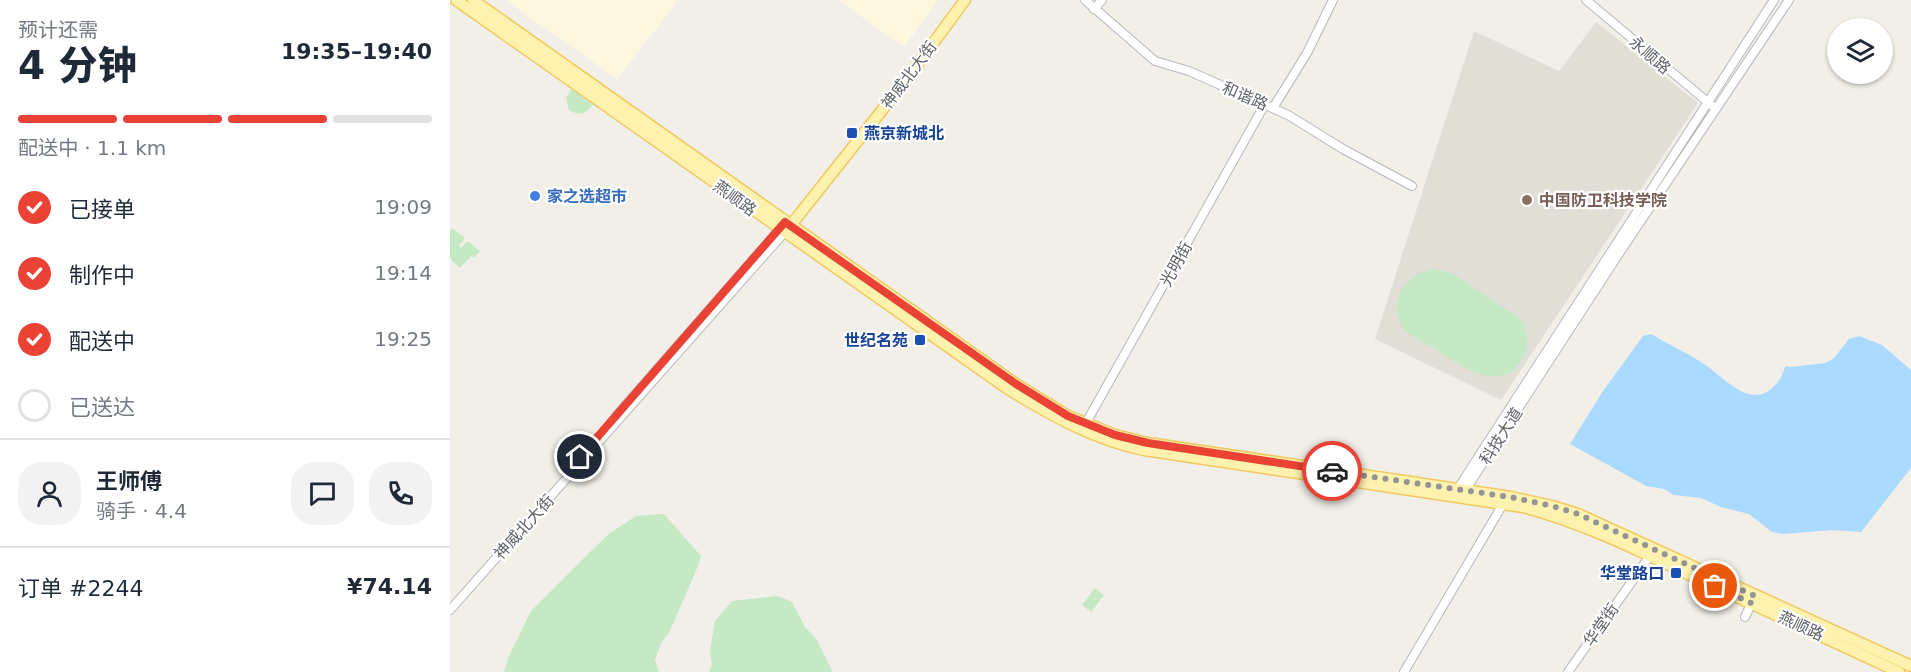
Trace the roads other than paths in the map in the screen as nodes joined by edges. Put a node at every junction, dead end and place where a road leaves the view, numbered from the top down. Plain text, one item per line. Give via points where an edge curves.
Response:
1 (456, 0) edge
2 (473, 0) edge
3 (957, 0) edge
4 (964, 0) edge
5 (1085, 0) edge
6 (1102, 0) edge
7 (1333, 0) edge
8 (1586, 0) edge
9 (1774, 0) edge
10 (1789, 0) edge
11 (1094, 9) junction
12 (1706, 103) junction
13 (1269, 106) junction
14 (1716, 109) junction
15 (1412, 186) dead end
16 (785, 228) junction
17 (1086, 423) junction
18 (1460, 493) junction
19 (1503, 504) junction
20 (1652, 552) junction
21 (1753, 600) junction
22 (450, 603) edge
23 (450, 610) edge
24 (1745, 617) dead end
25 (1911, 666) edge
26 (1404, 672) edge
27 (1568, 672) edge
28 (1899, 672) edge

1 - 16 main road, 燕顺路
2 - 16 main road, 燕顺路
3 - 16 main road, 神威北大街
4 - 16 main road, 神威北大街 via 906,80
5 - 11 street, 和谐路
6 - 11 street
7 - 13 street, 光明街 via 1307,53
8 - 12 street, 永顺路
9 - 12 street, 科技大道
10 - 14 street, 科技大道
11 - 13 street, 和谐路 via 1155,61 1189,71
12 - 14 street, 永顺路
12 - 18 street, 科技大道
13 - 15 street, 和谐路
13 - 17 street, 光明街
14 - 18 street, 科技大道
16 - 17 main road, 燕顺路 via 1016,384
16 - 18 main road, 燕顺路 via 1008,389 1064,423 1112,443 1179,457
16 - 22 street, 神威北大街
16 - 23 street, 神威北大街
17 - 18 main road, 燕顺路 via 1115,435 1182,449
18 - 19 main road, 燕顺路
18 - 20 main road, 燕顺路 via 1510,497 1552,506 1578,514
19 - 20 main road, 燕顺路 via 1575,523
19 - 26 street
20 - 21 main road, 燕顺路
20 - 27 street, 华堂街
21 - 24 street
21 - 25 main road, 燕顺路
21 - 28 main road, 燕顺路

